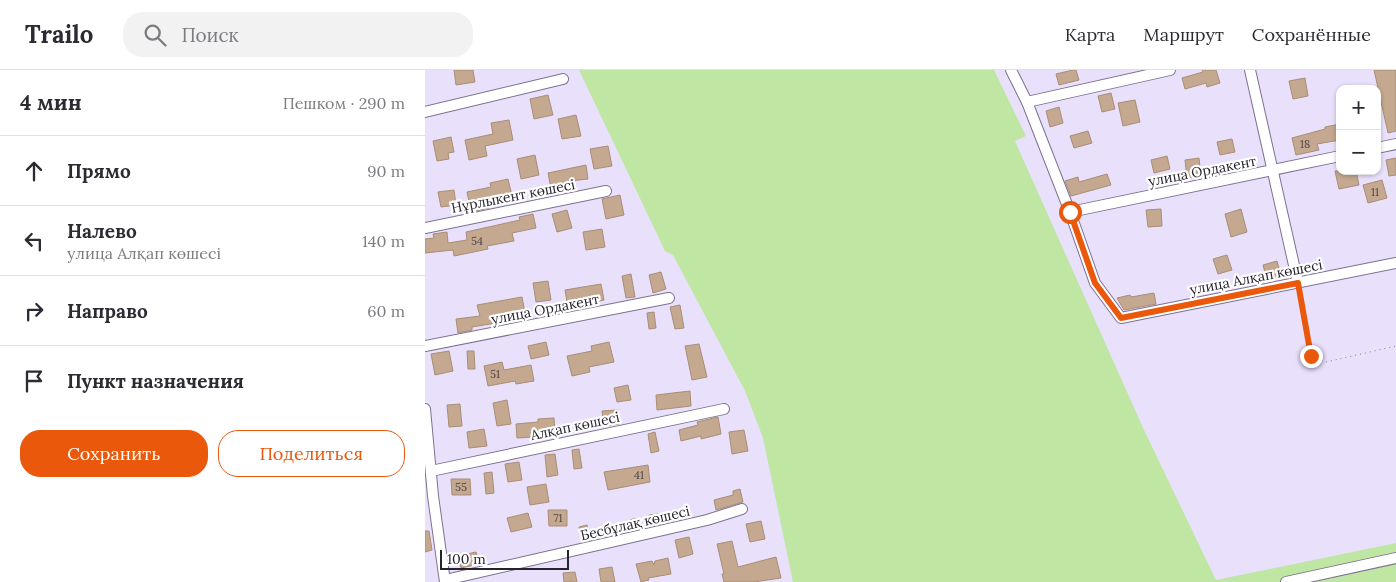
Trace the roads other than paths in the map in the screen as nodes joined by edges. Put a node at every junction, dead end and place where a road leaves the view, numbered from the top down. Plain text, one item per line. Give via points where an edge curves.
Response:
1 (1011, 70) edge
2 (1170, 70) edge
3 (1250, 70) edge
4 (563, 79) dead end
5 (1027, 102) junction
6 (425, 112) edge
7 (1396, 144) edge
8 (1381, 147) edge
9 (1336, 157) edge
10 (1274, 171) junction
11 (606, 191) dead end
12 (1070, 212) junction
13 (425, 228) edge
14 (1396, 263) edge
15 (1298, 283) junction
16 (669, 298) dead end
17 (425, 346) edge
18 (425, 409) edge
19 (724, 409) dead end
20 (431, 471) junction
21 (429, 497) edge
22 (742, 508) dead end
23 (1396, 558) edge
24 (445, 581) edge
25 (1286, 582) edge

1 - 5 street
2 - 5 street
3 - 10 street
4 - 6 street
5 - 12 street
7 - 8 street
9 - 10 street, улица Ордакент
10 - 12 street, улица Ордакент
10 - 15 street
11 - 13 street, Нұрлыкент көшесі
12 - 15 street, улица Алқап көшесі via 1095,283 1121,318
14 - 15 street, улица Алқап көшесі
16 - 17 street, улица Ордакент
18 - 20 street
19 - 20 street, Алқап көшесі
20 - 21 street
21 - 24 street
22 - 24 street, Бесбұлақ көшесі via 707,520
23 - 25 street

